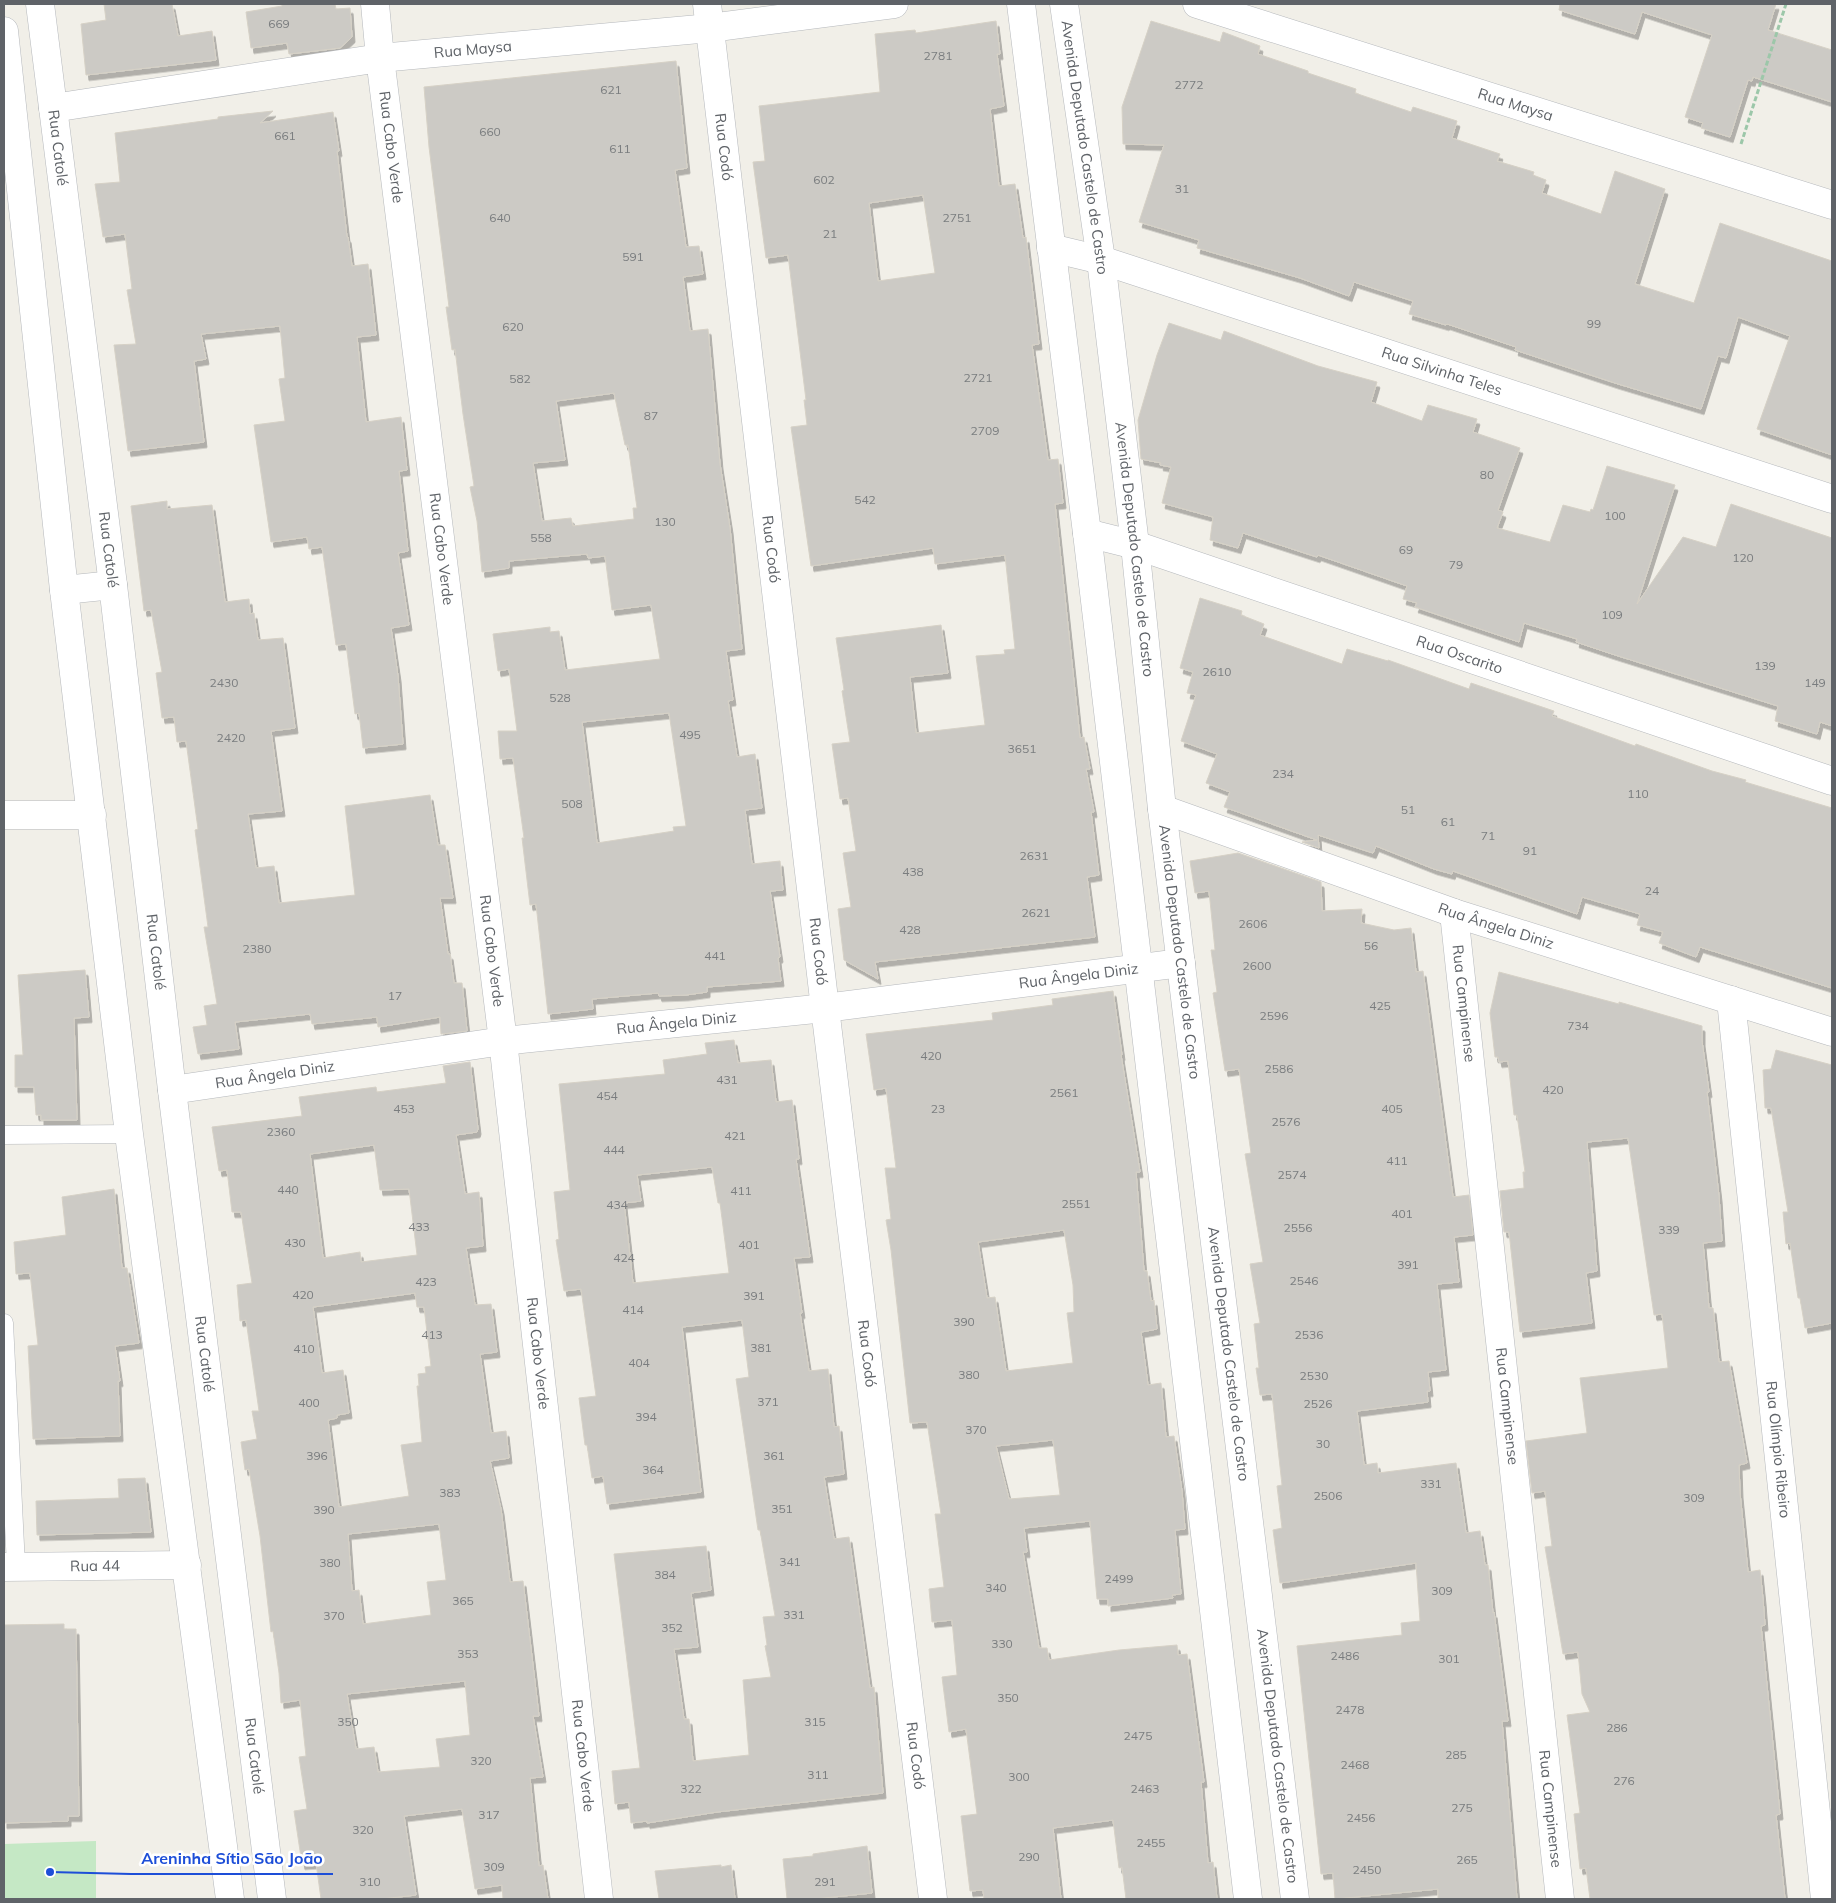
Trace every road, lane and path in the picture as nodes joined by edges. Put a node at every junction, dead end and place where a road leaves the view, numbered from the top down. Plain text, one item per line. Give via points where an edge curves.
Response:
1 (40, 4) edge
2 (375, 4) edge
3 (894, 4) edge
4 (1021, 4) edge
5 (1064, 4) edge
6 (1197, 4) edge
7 (1786, 4) edge
8 (709, 16) edge
9 (4, 31) edge
10 (380, 58) junction
11 (6, 67) edge
12 (53, 108) junction
13 (1731, 173) junction
14 (12, 178) edge
15 (1832, 205) edge
16 (1051, 248) junction
17 (1101, 260) junction
18 (1832, 499) edge
19 (1087, 533) junction
20 (1136, 545) junction
21 (113, 585) junction
22 (64, 590) junction
23 (1832, 781) edge
24 (1162, 809) junction
25 (92, 814) junction
26 (4, 815) edge
27 (1454, 913) junction
28 (1181, 963) junction
29 (1139, 968) junction
30 (1731, 1000) junction
31 (825, 1008) junction
32 (1832, 1032) edge
33 (502, 1041) junction
34 (172, 1090) junction
35 (129, 1134) junction
36 (4, 1135) edge
37 (1208, 1184) junction
38 (1166, 1189) junction
39 (4, 1324) edge
40 (186, 1565) junction
41 (10, 1567) edge
42 (230, 1899) edge
43 (272, 1899) edge
44 (599, 1899) edge
45 (933, 1899) edge
46 (1248, 1899) edge
47 (1295, 1899) edge
48 (1560, 1899) edge
49 (1825, 1899) edge

1 - 12 street, Rua Catolé
2 - 10 street, Rua Cabo Verde
3 - 8 street, Rua Maysa
4 - 16 street
5 - 17 street, Avenida Deputado Castelo de Castro
6 - 13 street, Rua Maysa
7 - 13 path
8 - 10 street, Rua Maysa
8 - 31 street, Rua Codó
9 - 11 street
10 - 12 street, Rua Maysa
10 - 33 street, Rua Cabo Verde
11 - 14 street
12 - 21 street, Rua Catolé
13 - 15 street, Rua Maysa
14 - 22 street
16 - 17 street, Rua Silvinha Teles
16 - 19 street
17 - 18 street, Rua Silvinha Teles
17 - 20 street, Avenida Deputado Castelo de Castro
19 - 20 street, Rua Oscarito
19 - 29 street
20 - 23 street, Rua Oscarito
20 - 24 street, Avenida Deputado Castelo de Castro
21 - 22 street
21 - 34 street, Rua Catolé
22 - 25 street
24 - 27 street, Rua Ângela Diniz
24 - 28 street, Avenida Deputado Castelo de Castro
25 - 26 street
25 - 35 street
27 - 30 street, Rua Ângela Diniz
27 - 48 street, Rua Campinense
28 - 29 street, Rua Ângela Diniz
28 - 37 street, Avenida Deputado Castelo de Castro
29 - 31 street, Rua Ângela Diniz
29 - 38 street
30 - 32 street, Rua Ângela Diniz
30 - 49 street, Rua Olímpio Ribeiro
31 - 33 street, Rua Ângela Diniz
31 - 45 street, Rua Codó
33 - 34 street, Rua Ângela Diniz
33 - 44 street, Rua Cabo Verde
34 - 43 street, Rua Catolé
35 - 36 lane
35 - 40 street
37 - 38 street
37 - 47 street, Avenida Deputado Castelo de Castro
38 - 46 street
39 - 41 lane
40 - 41 street, Rua 44
40 - 42 street

